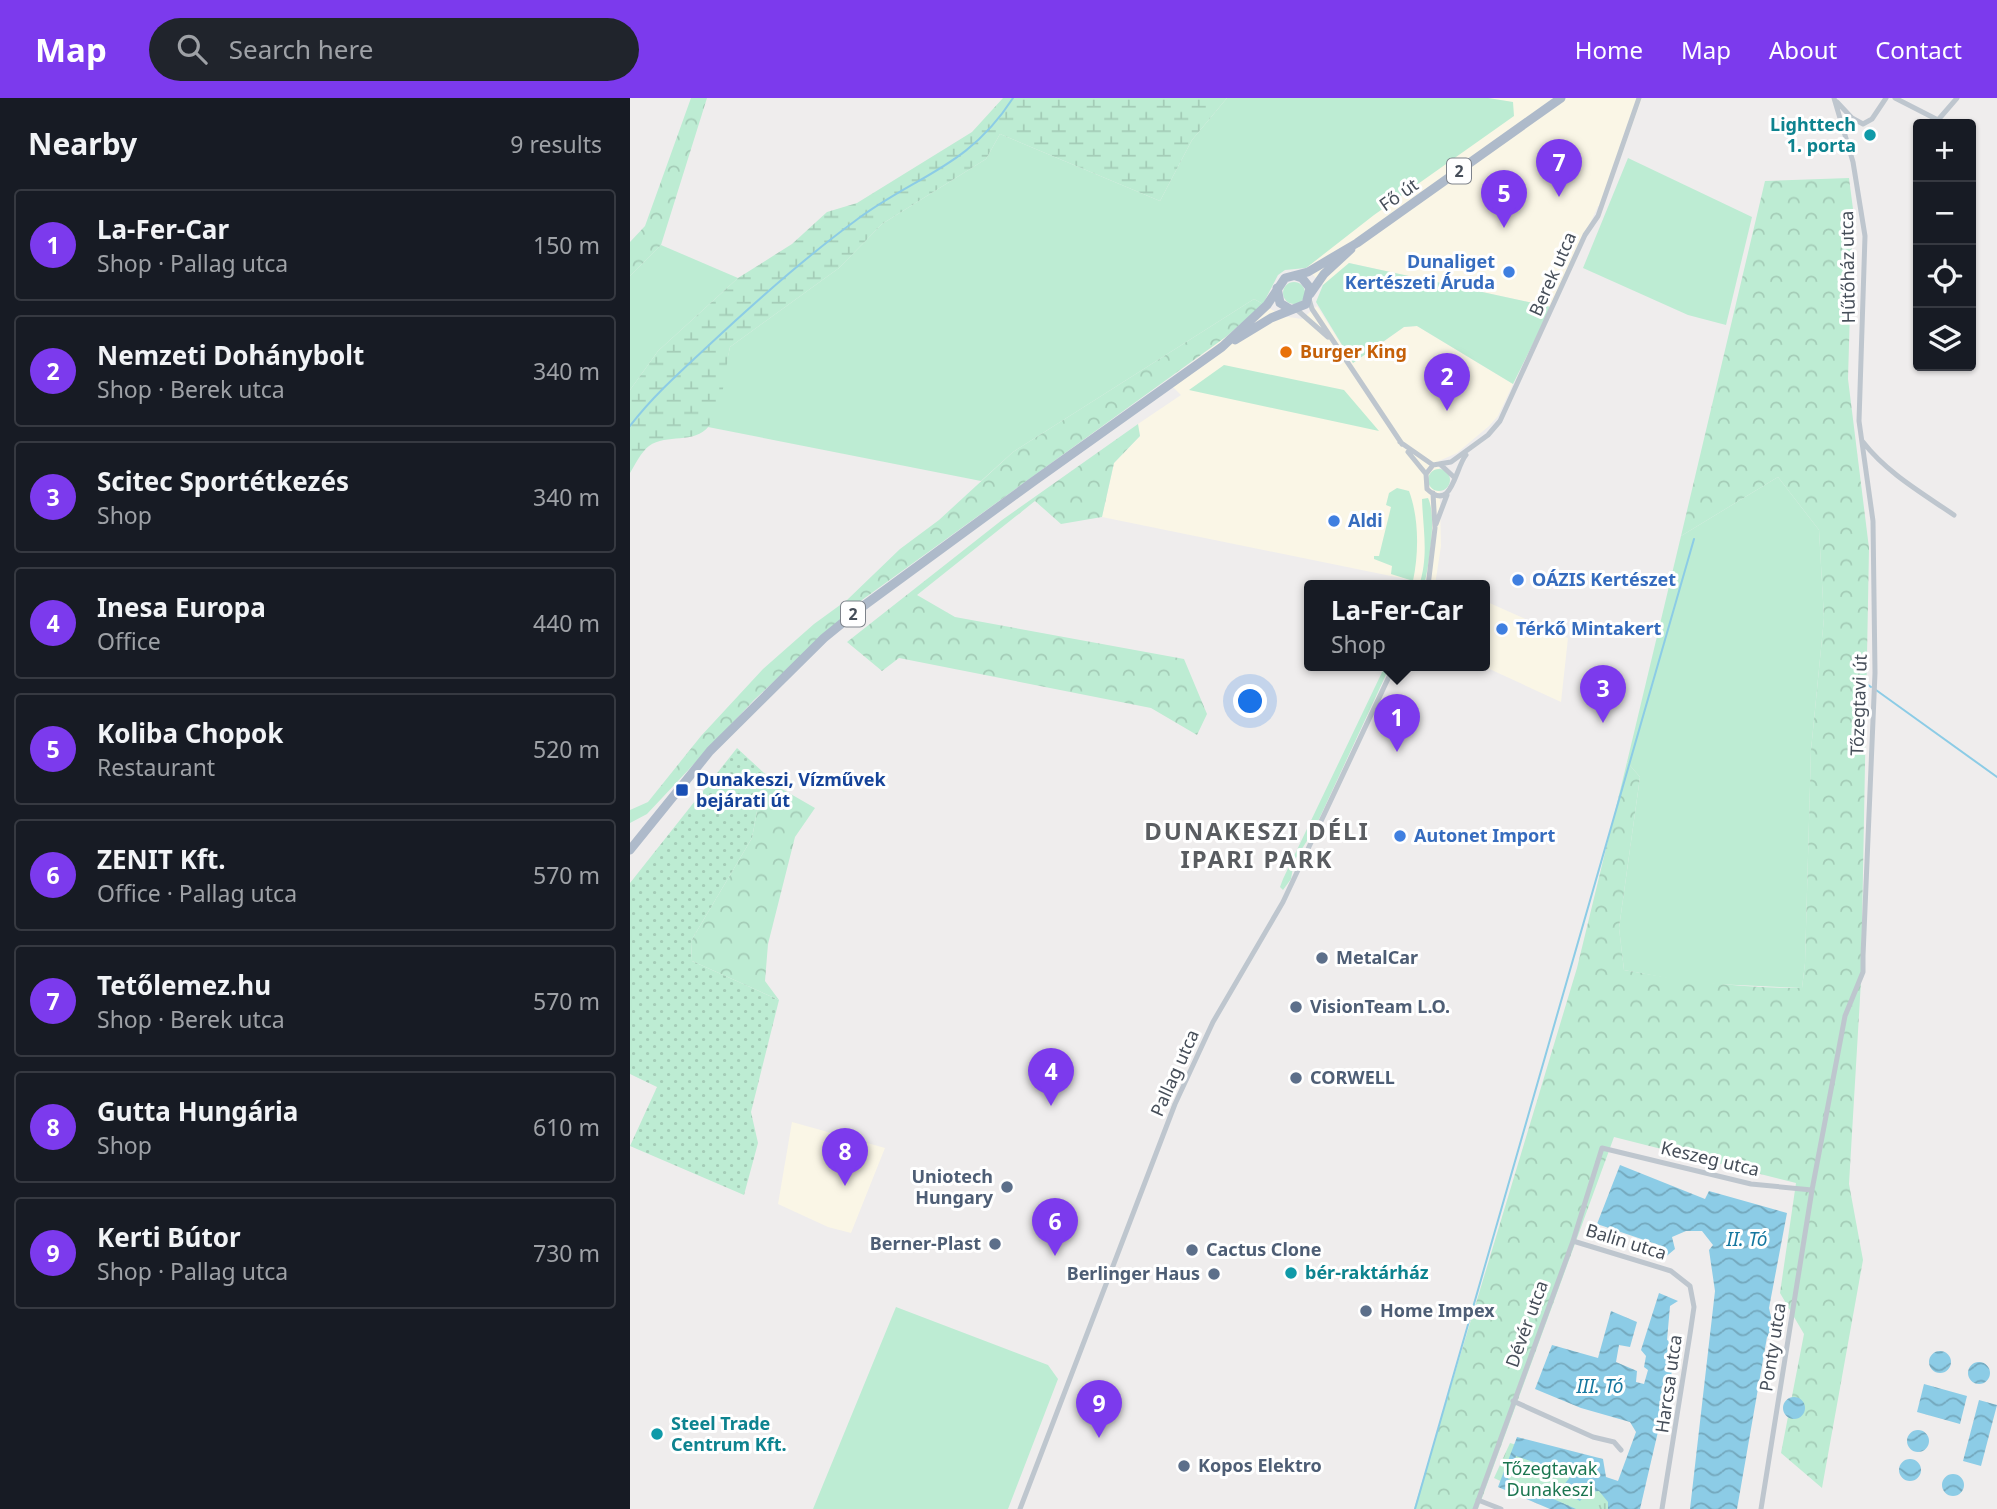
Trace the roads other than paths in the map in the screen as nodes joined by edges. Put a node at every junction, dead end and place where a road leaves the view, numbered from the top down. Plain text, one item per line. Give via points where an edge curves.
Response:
1 (1561, 98) edge
2 (1639, 98) edge
3 (1886, 98) edge
4 (1895, 98) edge
5 (1957, 98) edge
6 (1834, 99) edge
7 (1857, 122) junction
8 (1843, 131) junction
9 (1357, 243) junction
10 (1296, 276) junction
11 (1278, 287) junction
12 (1310, 297) junction
13 (1293, 309) junction
14 (1332, 340) junction
15 (1222, 347) junction
16 (1861, 440) junction
17 (1400, 442) junction
18 (1470, 449) junction
19 (1441, 465) junction
20 (1433, 466) junction
21 (1426, 474) junction
22 (1455, 478) junction
23 (1433, 494) junction
24 (1447, 495) junction
25 (1954, 516) dead end
26 (1435, 528) junction
27 (1430, 580) edge
28 (1392, 671) edge
29 (630, 850) edge
30 (1602, 1148) joint
31 (1812, 1190) junction
32 (1573, 1241) junction
33 (1671, 1271) joint
34 (1513, 1401) junction
35 (1621, 1450) dead end
36 (1478, 1500) junction
37 (1020, 1509) edge
38 (1475, 1509) edge
39 (1501, 1509) edge
40 (1662, 1509) edge
41 (1761, 1509) edge

1 - 9 main road, Fő út / 2
2 - 18 street, Berek utca via 1598,216 1514,393 1500,421
3 - 7 street via 1872,119
4 - 5 street via 1938,120
6 - 7 street
6 - 8 street, Hűtőház utca
7 - 8 street
8 - 16 street, Hűtőház utca via 1858,184 1865,236
9 - 10 main road, Fő út / 2
9 - 12 main road, Fő út / 2 via 1324,274
10 - 11 main road, 2 via 1285,278
10 - 12 main road via 1307,282
11 - 13 main road via 1280,303
11 - 15 main road, 2 via 1267,305
12 - 13 main road, 2
12 - 14 street via 1312,309
13 - 14 street
13 - 15 main road, 2
14 - 17 street
15 - 29 main road, 2 via 1064,458 824,638 704,758
16 - 25 street via 1874,456
16 - 31 street, Tőzegtavi út via 1873,521 1875,673 1863,972 1845,1016
17 - 20 street
17 - 21 street
18 - 19 street, Berek utca
18 - 22 street, Berek utca via 1457,466
19 - 20 street
19 - 22 street
20 - 21 street
21 - 23 street via 1425,484
22 - 24 street
23 - 24 street
23 - 26 street
24 - 26 street
26 - 27 street
28 - 37 street, Pallag utca via 1283,902 1213,1022 1180,1093
30 - 31 street, Keszeg utca via 1751,1184
30 - 32 street, Dévér utca
31 - 41 street, Ponty utca
32 - 33 street, Balin utca
32 - 34 street, Dévér utca
33 - 40 street, Harcsa utca via 1690,1286 1694,1307
34 - 35 street via 1614,1442
34 - 36 street, Dévér utca
36 - 38 street, Dévér utca
36 - 39 street

